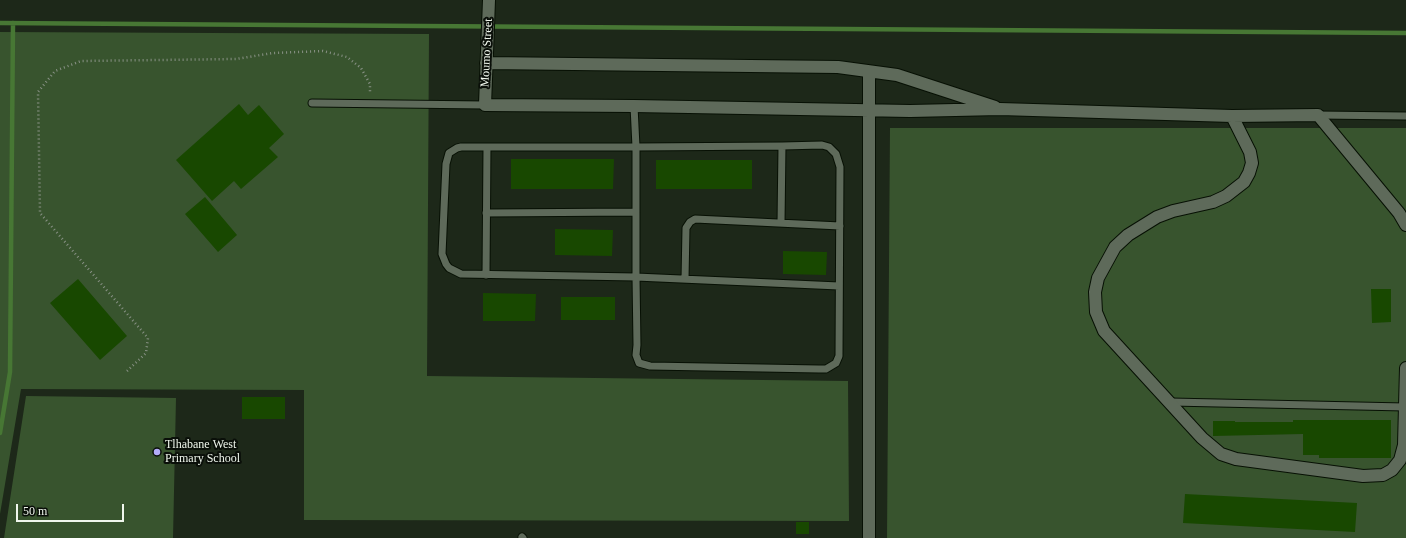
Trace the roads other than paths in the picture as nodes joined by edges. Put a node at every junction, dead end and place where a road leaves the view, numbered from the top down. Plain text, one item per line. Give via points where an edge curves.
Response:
1 (489, 0) edge
2 (486, 62) junction
3 (869, 72) junction
4 (312, 103) dead end
5 (485, 105) junction
6 (634, 106) junction
7 (1000, 109) junction
8 (868, 111) junction
9 (1318, 115) junction
10 (1232, 116) junction
11 (1406, 116) edge
12 (782, 146) junction
13 (487, 147) junction
14 (636, 147) junction
15 (636, 212) junction
16 (486, 213) junction
17 (781, 223) junction
18 (1406, 225) edge
19 (840, 226) junction
20 (486, 275) junction
21 (636, 277) junction
22 (685, 279) junction
23 (838, 286) junction
24 (1406, 368) edge
25 (1171, 402) junction
26 (1404, 407) junction
27 (870, 538) edge

1 - 2 street, Moumo Street
2 - 3 street via 838,67
2 - 5 street, Moumo Street
3 - 7 street via 897,75
3 - 8 street
4 - 5 lane
5 - 6 street
6 - 8 street
6 - 14 lane
7 - 8 street via 954,112
7 - 10 street
8 - 27 street
9 - 10 street
9 - 11 lane
9 - 18 street via 1399,213
10 - 25 street via 1250,152 1252,163 1244,182 1214,202 1173,211 1141,225 1115,247 1098,278 1096,312 1104,331
12 - 14 lane
12 - 17 lane
12 - 19 lane via 822,145 829,147 836,154 840,167
13 - 14 lane
13 - 16 lane
13 - 20 lane via 453,149 448,157 442,254 446,264 454,272
14 - 15 lane
15 - 16 lane
15 - 21 lane
16 - 20 lane
17 - 19 lane
17 - 22 lane via 692,220 686,228
19 - 23 lane
20 - 21 lane
21 - 22 lane
21 - 23 lane via 636,355 639,363 650,366 826,369 836,363 839,356
22 - 23 lane
24 - 26 street
25 - 26 lane
25 - 26 street via 1208,444 1227,457 1374,476 1392,470 1400,460 1404,445

